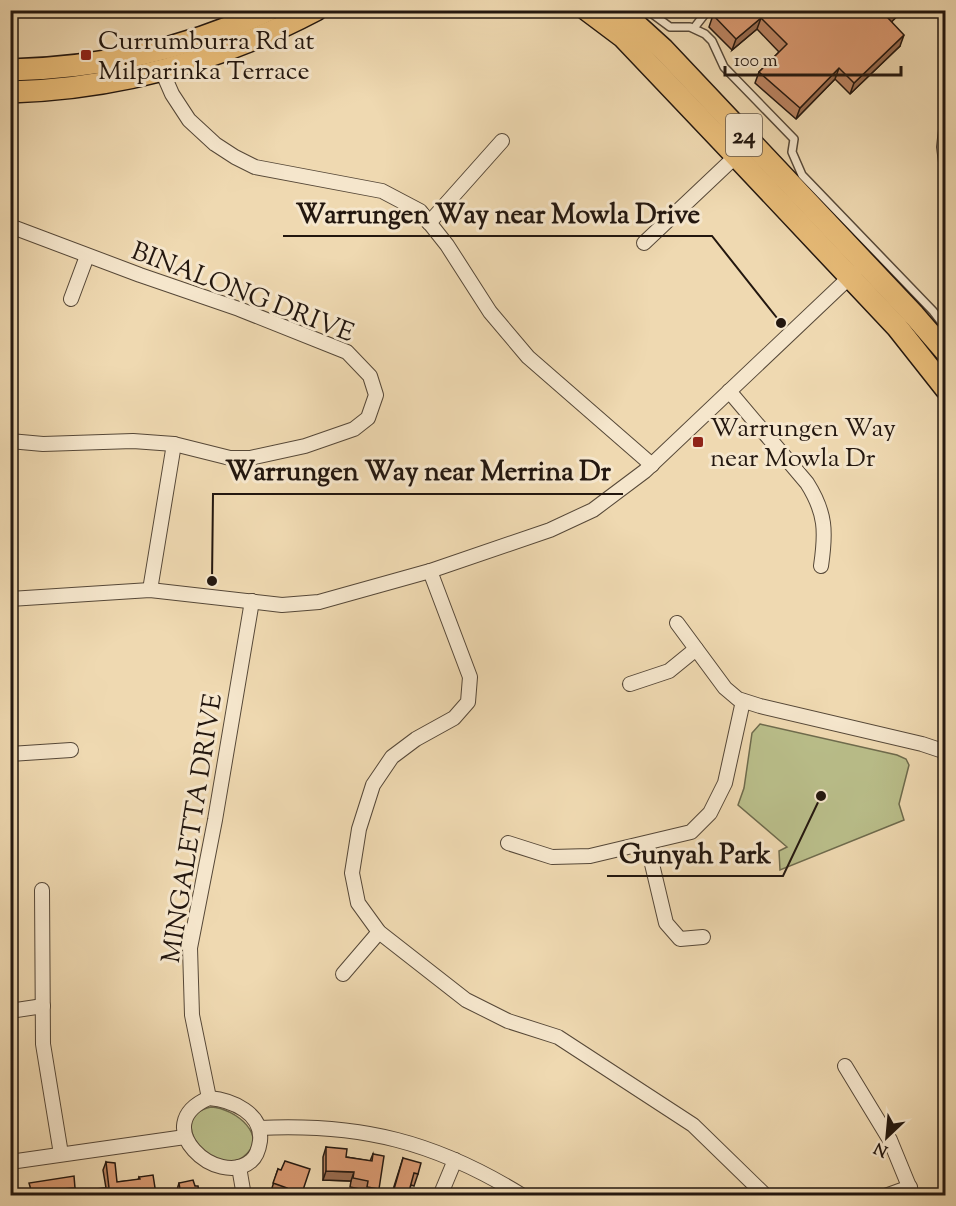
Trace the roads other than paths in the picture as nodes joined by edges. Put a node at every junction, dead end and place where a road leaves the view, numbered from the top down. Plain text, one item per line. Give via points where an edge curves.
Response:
1 (269, 10) edge
2 (316, 10) edge
3 (587, 10) edge
4 (620, 10) edge
5 (647, 10) edge
6 (708, 10) edge
7 (694, 28) junction
8 (10, 70) edge
9 (162, 71) junction
10 (10, 92) edge
11 (945, 130) edge
12 (502, 141) dead end
13 (736, 156) junction
14 (945, 162) edge
15 (429, 223) junction
16 (10, 226) edge
17 (644, 243) dead end
18 (87, 256) junction
19 (857, 270) junction
20 (71, 299) dead end
21 (945, 328) edge
22 (945, 352) edge
23 (945, 389) edge
24 (729, 391) junction
25 (10, 441) edge
26 (174, 444) junction
27 (652, 465) junction
28 (821, 566) dead end
29 (430, 571) junction
30 (150, 590) junction
31 (10, 598) edge
32 (252, 601) junction
33 (676, 623) dead end
34 (696, 649) junction
35 (630, 684) dead end
36 (743, 701) junction
37 (945, 746) edge
38 (71, 750) dead end
39 (10, 754) edge
40 (508, 843) dead end
41 (647, 843) junction
42 (42, 890) dead end
43 (379, 932) junction
44 (703, 937) dead end
45 (343, 974) dead end
46 (43, 1006) junction
47 (10, 1011) edge
48 (845, 1066) dead end
49 (209, 1098) junction
50 (259, 1128) junction
51 (185, 1137) junction
52 (61, 1154) junction
53 (456, 1160) junction
54 (10, 1162) edge
55 (238, 1167) junction
56 (911, 1191) edge
57 (244, 1196) edge
58 (440, 1196) edge
59 (523, 1196) edge
60 (766, 1196) edge
61 (885, 1196) edge

1 - 8 main road via 207,37 134,57 51,69
2 - 9 main road via 223,52
3 - 13 main road, 24 via 623,37
4 - 19 main road, 24 via 663,49
5 - 7 lane via 670,27
6 - 7 lane
7 - 21 lane via 708,36 721,63 794,139 792,152 802,175 930,307
9 - 10 main road via 89,86
9 - 15 street via 189,120 235,157 255,167 382,191 420,211
11 - 14 street
12 - 15 street
13 - 17 street
13 - 19 main road, 24
15 - 27 street via 490,312 528,357
16 - 18 street, BINALONG DRIVE
18 - 20 street
18 - 26 street, BINALONG DRIVE via 348,352 370,376 376,395 368,418 354,429 305,446 250,458 230,458
19 - 22 main road, 24 via 928,330
19 - 23 main road, 24
19 - 24 street
24 - 27 street
24 - 28 street via 817,499 825,529
25 - 26 street, BINALONG DRIVE
26 - 30 street
27 - 29 street via 593,510 550,530
29 - 32 street via 319,602 282,605
29 - 43 street via 470,677 468,702 454,718 392,757 373,785 359,829 352,873 358,903
30 - 31 street
30 - 32 street
32 - 49 street, MINGALETTA DRIVE via 190,948 192,1015
33 - 34 street
34 - 35 street via 669,671
34 - 36 street via 725,688
36 - 37 street via 922,744
36 - 41 street via 724,783 710,813 691,832
38 - 39 street
40 - 41 street via 552,857 590,856
41 - 44 street via 666,923 680,939
42 - 46 street
43 - 45 street
43 - 60 street via 465,1000 508,1021 558,1037 693,1125
46 - 47 street
46 - 52 street via 43,1044
48 - 56 street via 890,1140
49 - 50 street via 233,1102 253,1117
49 - 51 street via 198,1102 189,1112
50 - 53 street via 361,1132 399,1139
50 - 55 street via 256,1156
51 - 52 street
51 - 55 street via 203,1158 217,1165
52 - 54 street
53 - 58 street
53 - 59 street
55 - 57 street
56 - 61 street

